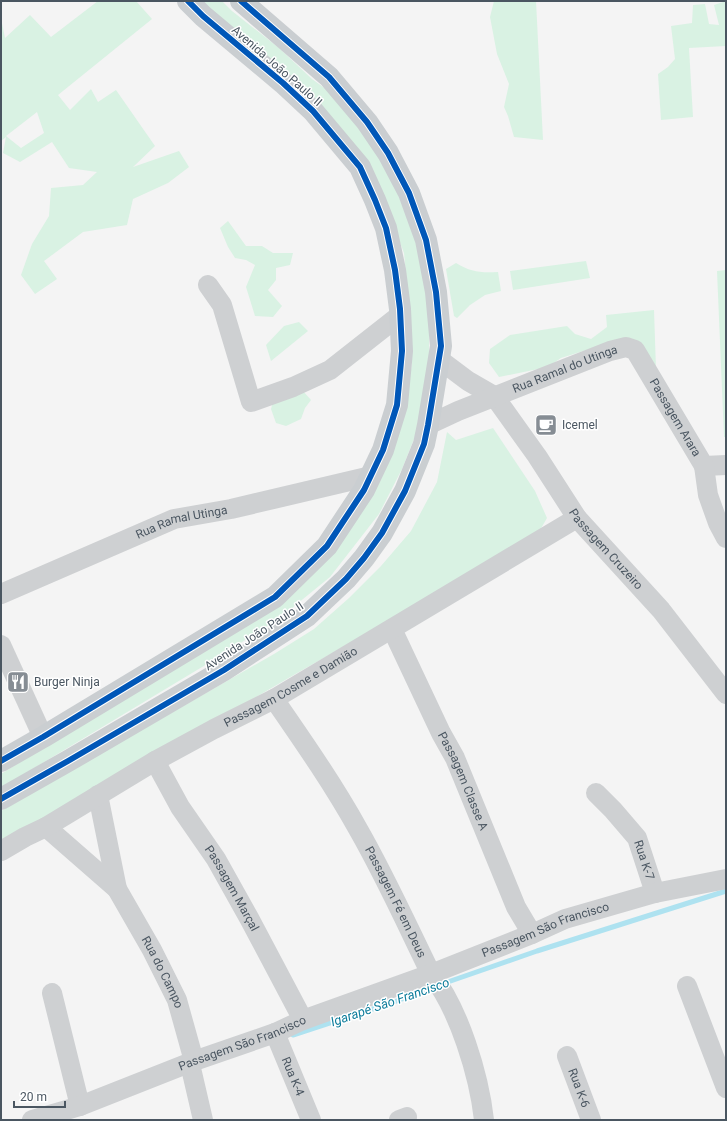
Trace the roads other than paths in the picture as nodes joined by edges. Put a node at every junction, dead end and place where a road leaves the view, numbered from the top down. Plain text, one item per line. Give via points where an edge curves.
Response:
1 (188, 1) edge
2 (241, 1) edge
3 (208, 285) dead end
4 (400, 315) junction
5 (635, 350) joint
6 (440, 360) junction
7 (494, 396) junction
8 (428, 425) junction
9 (726, 465) edge
10 (704, 466) junction
11 (371, 476) junction
12 (577, 518) junction
13 (726, 538) edge
14 (1, 594) edge
15 (392, 629) junction
16 (1, 645) edge
17 (726, 694) edge
18 (274, 699) junction
19 (43, 737) junction
20 (1, 761) edge
21 (155, 761) junction
22 (596, 793) dead end
23 (98, 795) junction
24 (1, 799) edge
25 (46, 827) junction
26 (1, 851) edge
27 (726, 879) edge
28 (117, 889) junction
29 (655, 893) junction
30 (532, 934) junction
31 (435, 980) junction
32 (687, 986) dead end
33 (52, 993) dead end
34 (303, 1020) junction
35 (277, 1038) junction
36 (566, 1056) dead end
37 (192, 1067) junction
38 (726, 1088) edge
39 (80, 1106) junction
40 (32, 1120) edge
41 (203, 1120) edge
42 (311, 1120) edge
43 (484, 1120) edge
44 (591, 1120) edge

1 - 4 main road, Avenida João Paulo II via 313,111 360,167 386,228 395,270
2 - 6 main road, Avenida João Paulo II via 329,77 367,122 388,153 409,193 426,240 436,292
3 - 4 street via 222,305 251,402 330,370
4 - 11 main road, Avenida João Paulo II via 402,351 396,405 383,450
5 - 7 street, Rua Ramal do Utinga via 618,348
5 - 10 street, Passagem Arara
6 - 7 street
6 - 8 main road, Avenida João Paulo II
7 - 8 street, Rua Ramal do Utinga
7 - 12 street, Passagem Cruzeiro
8 - 24 main road, Avenida João Paulo II via 424,444 405,491 382,533 346,579 307,616 224,670
9 - 10 street, Passagem Arara
10 - 13 street via 708,496
11 - 14 street, Rua Ramal Utinga via 231,509 174,519
11 - 19 main road, Avenida João Paulo II via 327,546 275,597
12 - 15 street, Passagem Cosme e Damião
12 - 17 street, Passagem Cruzeiro via 661,610
15 - 18 street, Passagem Cosme e Damião
15 - 30 street, Passagem Classe A via 441,733 456,758 516,907
16 - 19 street
18 - 21 street, Passagem Cosme e Damião
18 - 31 street, Passagem Fé em Deus via 321,768 358,829
19 - 20 main road, Avenida João Paulo II
21 - 23 street, Passagem Cosme e Damião
21 - 34 street, Passagem Marçal via 180,807 216,859
22 - 29 street, Rua K-7 via 637,838
23 - 25 street, Passagem Cosme e Damião
23 - 28 street, Rua do Campo
25 - 26 street, Passagem Cosme e Damião
25 - 28 street, Rua do Campo
27 - 29 street, Passagem São Francisco
28 - 37 street, Rua do Campo via 177,1000
29 - 30 street, Passagem São Francisco via 565,919
30 - 31 street, Passagem São Francisco
31 - 34 street, Passagem São Francisco
31 - 43 street, Passagem Fé em Deus via 454,1013 482,1102
32 - 38 street
33 - 39 street
34 - 35 street, Passagem São Francisco
35 - 37 street, Passagem São Francisco
35 - 42 street, Rua K-4
36 - 44 street, Rua K-6
37 - 39 street, Passagem São Francisco
37 - 41 street, Rua do Campo
39 - 40 street, Passagem São Francisco

